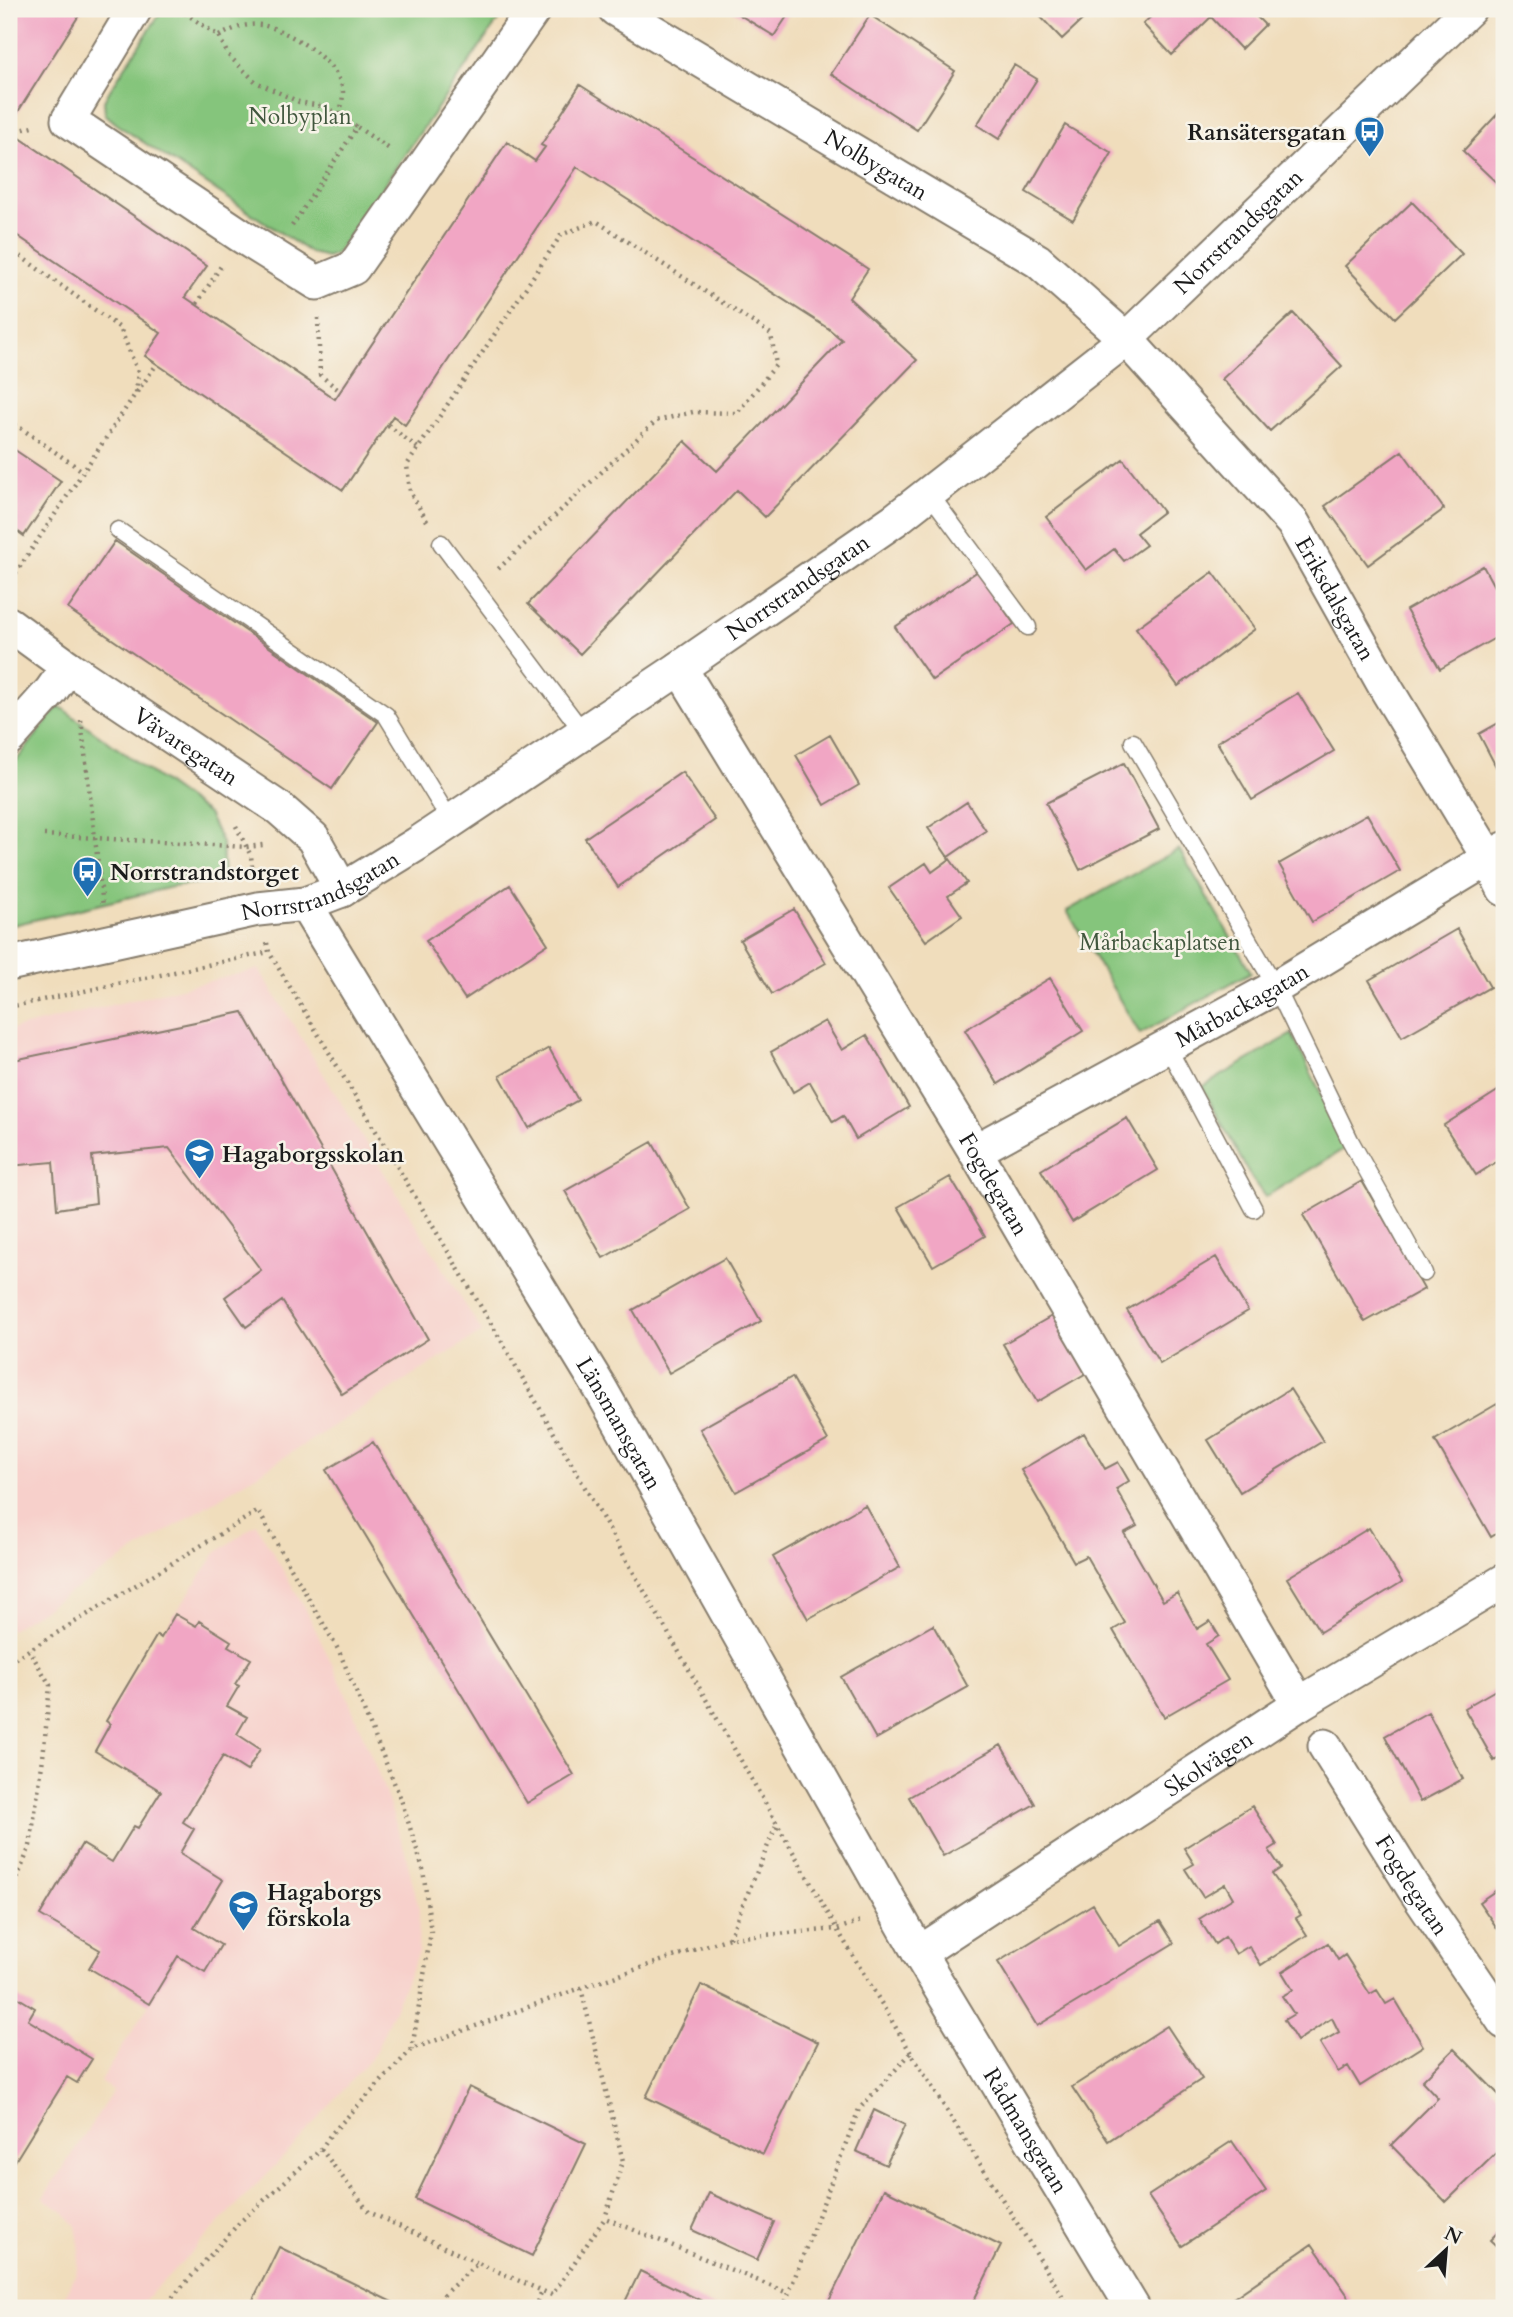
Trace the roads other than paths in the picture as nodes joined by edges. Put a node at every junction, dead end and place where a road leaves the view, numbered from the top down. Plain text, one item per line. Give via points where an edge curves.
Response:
1 (135, 9) edge
2 (534, 9) edge
3 (615, 9) edge
4 (1469, 9) edge
5 (1126, 339) junction
6 (929, 493) junction
7 (118, 530) dead end
8 (441, 542) road end
9 (9, 624) edge
10 (1028, 627) dead end
11 (68, 667) junction
12 (680, 668) junction
13 (583, 732) junction
14 (9, 738) edge
15 (1133, 742) dead end
16 (450, 820) junction
17 (1496, 853) edge
18 (1504, 889) edge
19 (342, 890) junction
20 (305, 904) junction
21 (9, 964) edge
22 (1276, 987) junction
23 (1167, 1046) junction
24 (975, 1151) junction
25 (1254, 1209) dead end
26 (1424, 1273) dead end
27 (1504, 1581) edge
28 (1299, 1704) junction
29 (1325, 1746) dead end
30 (919, 1953) junction
31 (1504, 2022) edge
32 (1133, 2308) edge

1 - 2 street via 68,120 317,283 353,268
3 - 5 street, Nolbygatan via 1038,261
4 - 5 street, Norrstrandsgatan
5 - 6 street, Norrstrandsgatan
5 - 17 street, Eriksdalsgatan via 1293,523 1387,690
6 - 10 lane
6 - 12 street, Norrstrandsgatan
7 - 16 lane via 386,715
8 - 13 lane
9 - 11 street, Vävaregatan
11 - 14 street
11 - 19 street, Vävaregatan via 280,809 313,838
12 - 13 street, Norrstrandsgatan
12 - 24 street, Fogdegatan
13 - 16 street, Norrstrandsgatan
15 - 22 lane
16 - 19 street, Norrstrandsgatan
17 - 18 street, Eriksdalsgatan
17 - 22 street, Mårbackagatan
19 - 20 street, Norrstrandsgatan
20 - 21 street, Norrstrandsgatan via 258,909
20 - 30 street, Länsmansgatan via 600,1388
22 - 23 street, Mårbackagatan
22 - 26 lane via 1350,1140
23 - 24 street, Mårbackagatan
23 - 25 lane
24 - 28 street, Fogdegatan
27 - 28 street, Skolvägen
28 - 30 street, Skolvägen
29 - 31 street, Fogdegatan
30 - 32 street, Rådmansgatan

